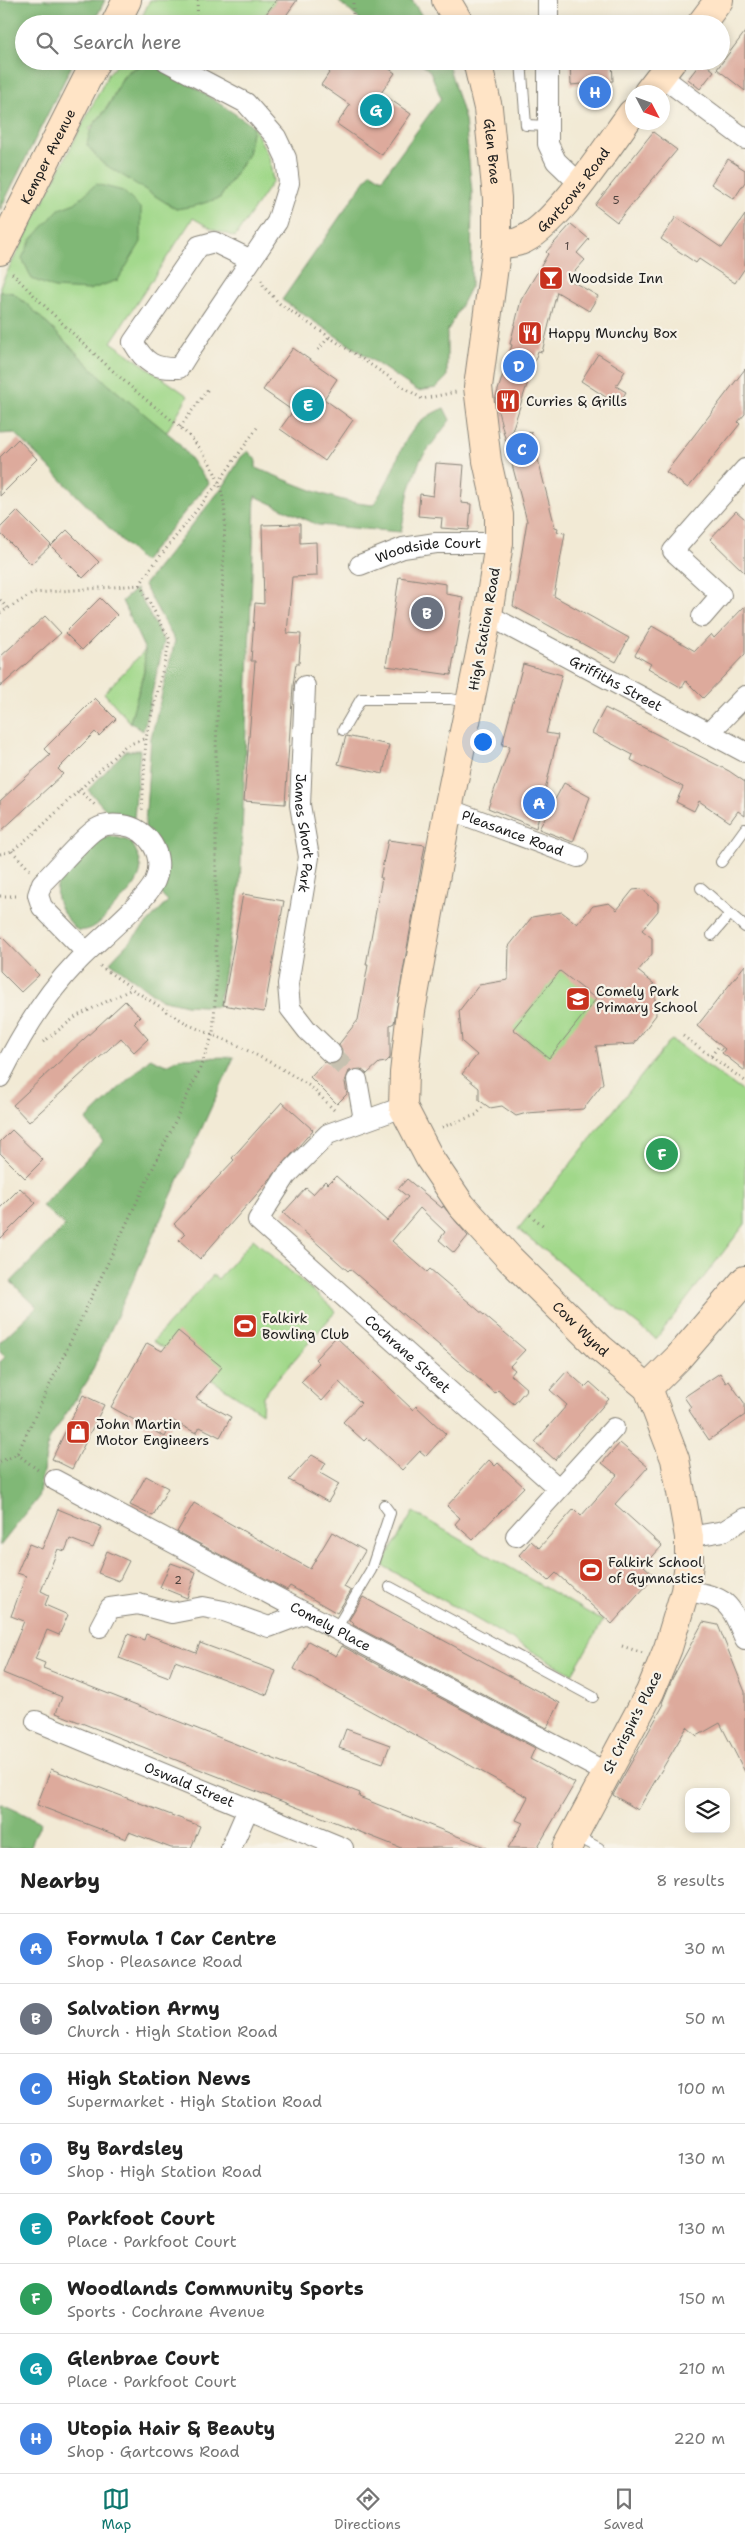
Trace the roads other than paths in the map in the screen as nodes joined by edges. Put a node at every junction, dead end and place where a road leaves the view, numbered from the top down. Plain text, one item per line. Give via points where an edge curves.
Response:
1 (127, 0) edge
2 (446, 0) edge
3 (548, 0) edge
4 (719, 0) edge
5 (120, 15) edge
6 (455, 15) edge
7 (548, 15) edge
8 (708, 15) edge
9 (91, 70) edge
10 (184, 70) edge
11 (479, 70) edge
12 (521, 70) edge
13 (548, 70) edge
14 (660, 77) edge
15 (625, 122) edge
16 (548, 126) junction
17 (745, 139) edge
18 (581, 185) junction
19 (497, 244) junction
20 (0, 251) edge
21 (251, 260) junction
22 (742, 479) edge
23 (499, 543) junction
24 (360, 565) dead end
25 (488, 615) junction
26 (702, 617) dead end
27 (305, 686) dead end
28 (745, 696) edge
29 (470, 703) junction
30 (343, 730) dead end
31 (708, 734) junction
32 (745, 752) edge
33 (448, 809) junction
34 (745, 829) edge
35 (578, 856) dead end
36 (721, 862) dead end
37 (701, 888) dead end
38 (730, 914) junction
39 (745, 927) edge
40 (712, 935) dead end
41 (86, 952) junction
42 (410, 1011) joint
43 (332, 1054) tunnel mouth
44 (0, 1077) edge
45 (357, 1080) tunnel mouth
46 (403, 1107) junction
47 (357, 1123) junction
48 (745, 1280) edge
49 (648, 1388) junction
50 (614, 1428) dead end
51 (55, 1480) road end
52 (558, 1488) junction
53 (384, 1504) dead end
54 (745, 1518) edge
55 (516, 1536) dead end
56 (689, 1538) junction
57 (390, 1587) dead end
58 (685, 1591) junction
59 (306, 1613) junction
60 (100, 1626) dead end
61 (336, 1629) junction
62 (745, 1640) edge
63 (593, 1697) dead end
64 (36, 1721) dead end
65 (607, 1773) junction
66 (248, 1809) junction
67 (571, 1842) edge
68 (231, 1848) edge
69 (344, 1848) edge
70 (599, 1848) edge

1 - 5 main road
2 - 6 main road
3 - 7 street
4 - 8 main road
9 - 20 main road, Kemper Avenue
10 - 21 street via 246,102 276,137 286,158 289,183 276,222
11 - 19 main road, Glen Brae via 495,156
12 - 16 lane via 526,124
13 - 16 street
14 - 17 street
15 - 18 main road, Gartcows Road
16 - 18 street via 548,144 556,161
18 - 19 main road, Gartcows Road via 546,222 522,241
19 - 23 main road, High Station Road via 478,387 486,461 499,515
21 - 21 street via 214,242 199,246 133,342 142,358 161,369 179,368
22 - 26 street via 673,551 721,595
23 - 24 street, Woodside Court via 436,543 404,548
23 - 25 main road, High Station Road
25 - 29 main road, High Station Road
25 - 31 street, Griffiths Street
27 - 43 street, James Short Park via 300,805 309,856 288,984 290,1008
28 - 31 street
29 - 30 lane via 451,699 361,699
29 - 33 main road, High Station Road
31 - 32 street, Griffiths Street
33 - 35 street, Pleasance Road
33 - 42 main road, High Station Road
34 - 36 lane
37 - 38 lane
38 - 39 lane
38 - 40 lane
41 - 41 street via 151,888 156,879 158,861 155,845 141,830 114,824 96,829 42,883 38,895 42,907
41 - 44 street via 54,990
42 - 46 main road, Cow Wynd
45 - 47 street
46 - 47 street
46 - 49 main road, Cow Wynd via 430,1159 462,1205 510,1259 600,1348
47 - 52 street, Cochrane Street via 328,1134 286,1176 258,1220
48 - 49 main road
49 - 56 main road, Cow Wynd via 675,1459
50 - 52 street
51 - 59 street, Comely Place
52 - 55 street
53 - 61 lane via 390,1513 371,1570
54 - 56 street via 724,1531
56 - 58 main road, Cow Wynd
57 - 63 lane
58 - 62 street via 712,1596 732,1608
58 - 65 main road, St Crispin's Place via 668,1648 650,1692
59 - 60 street via 269,1627 224,1611 203,1608 172,1613 138,1604 110,1608
59 - 61 street, Comely Place
61 - 65 street, Comely Place
64 - 66 street, Oswald Street
65 - 67 main road, St Crispin's Place
66 - 68 street
66 - 69 street, Oswald Street
67 - 70 lane

